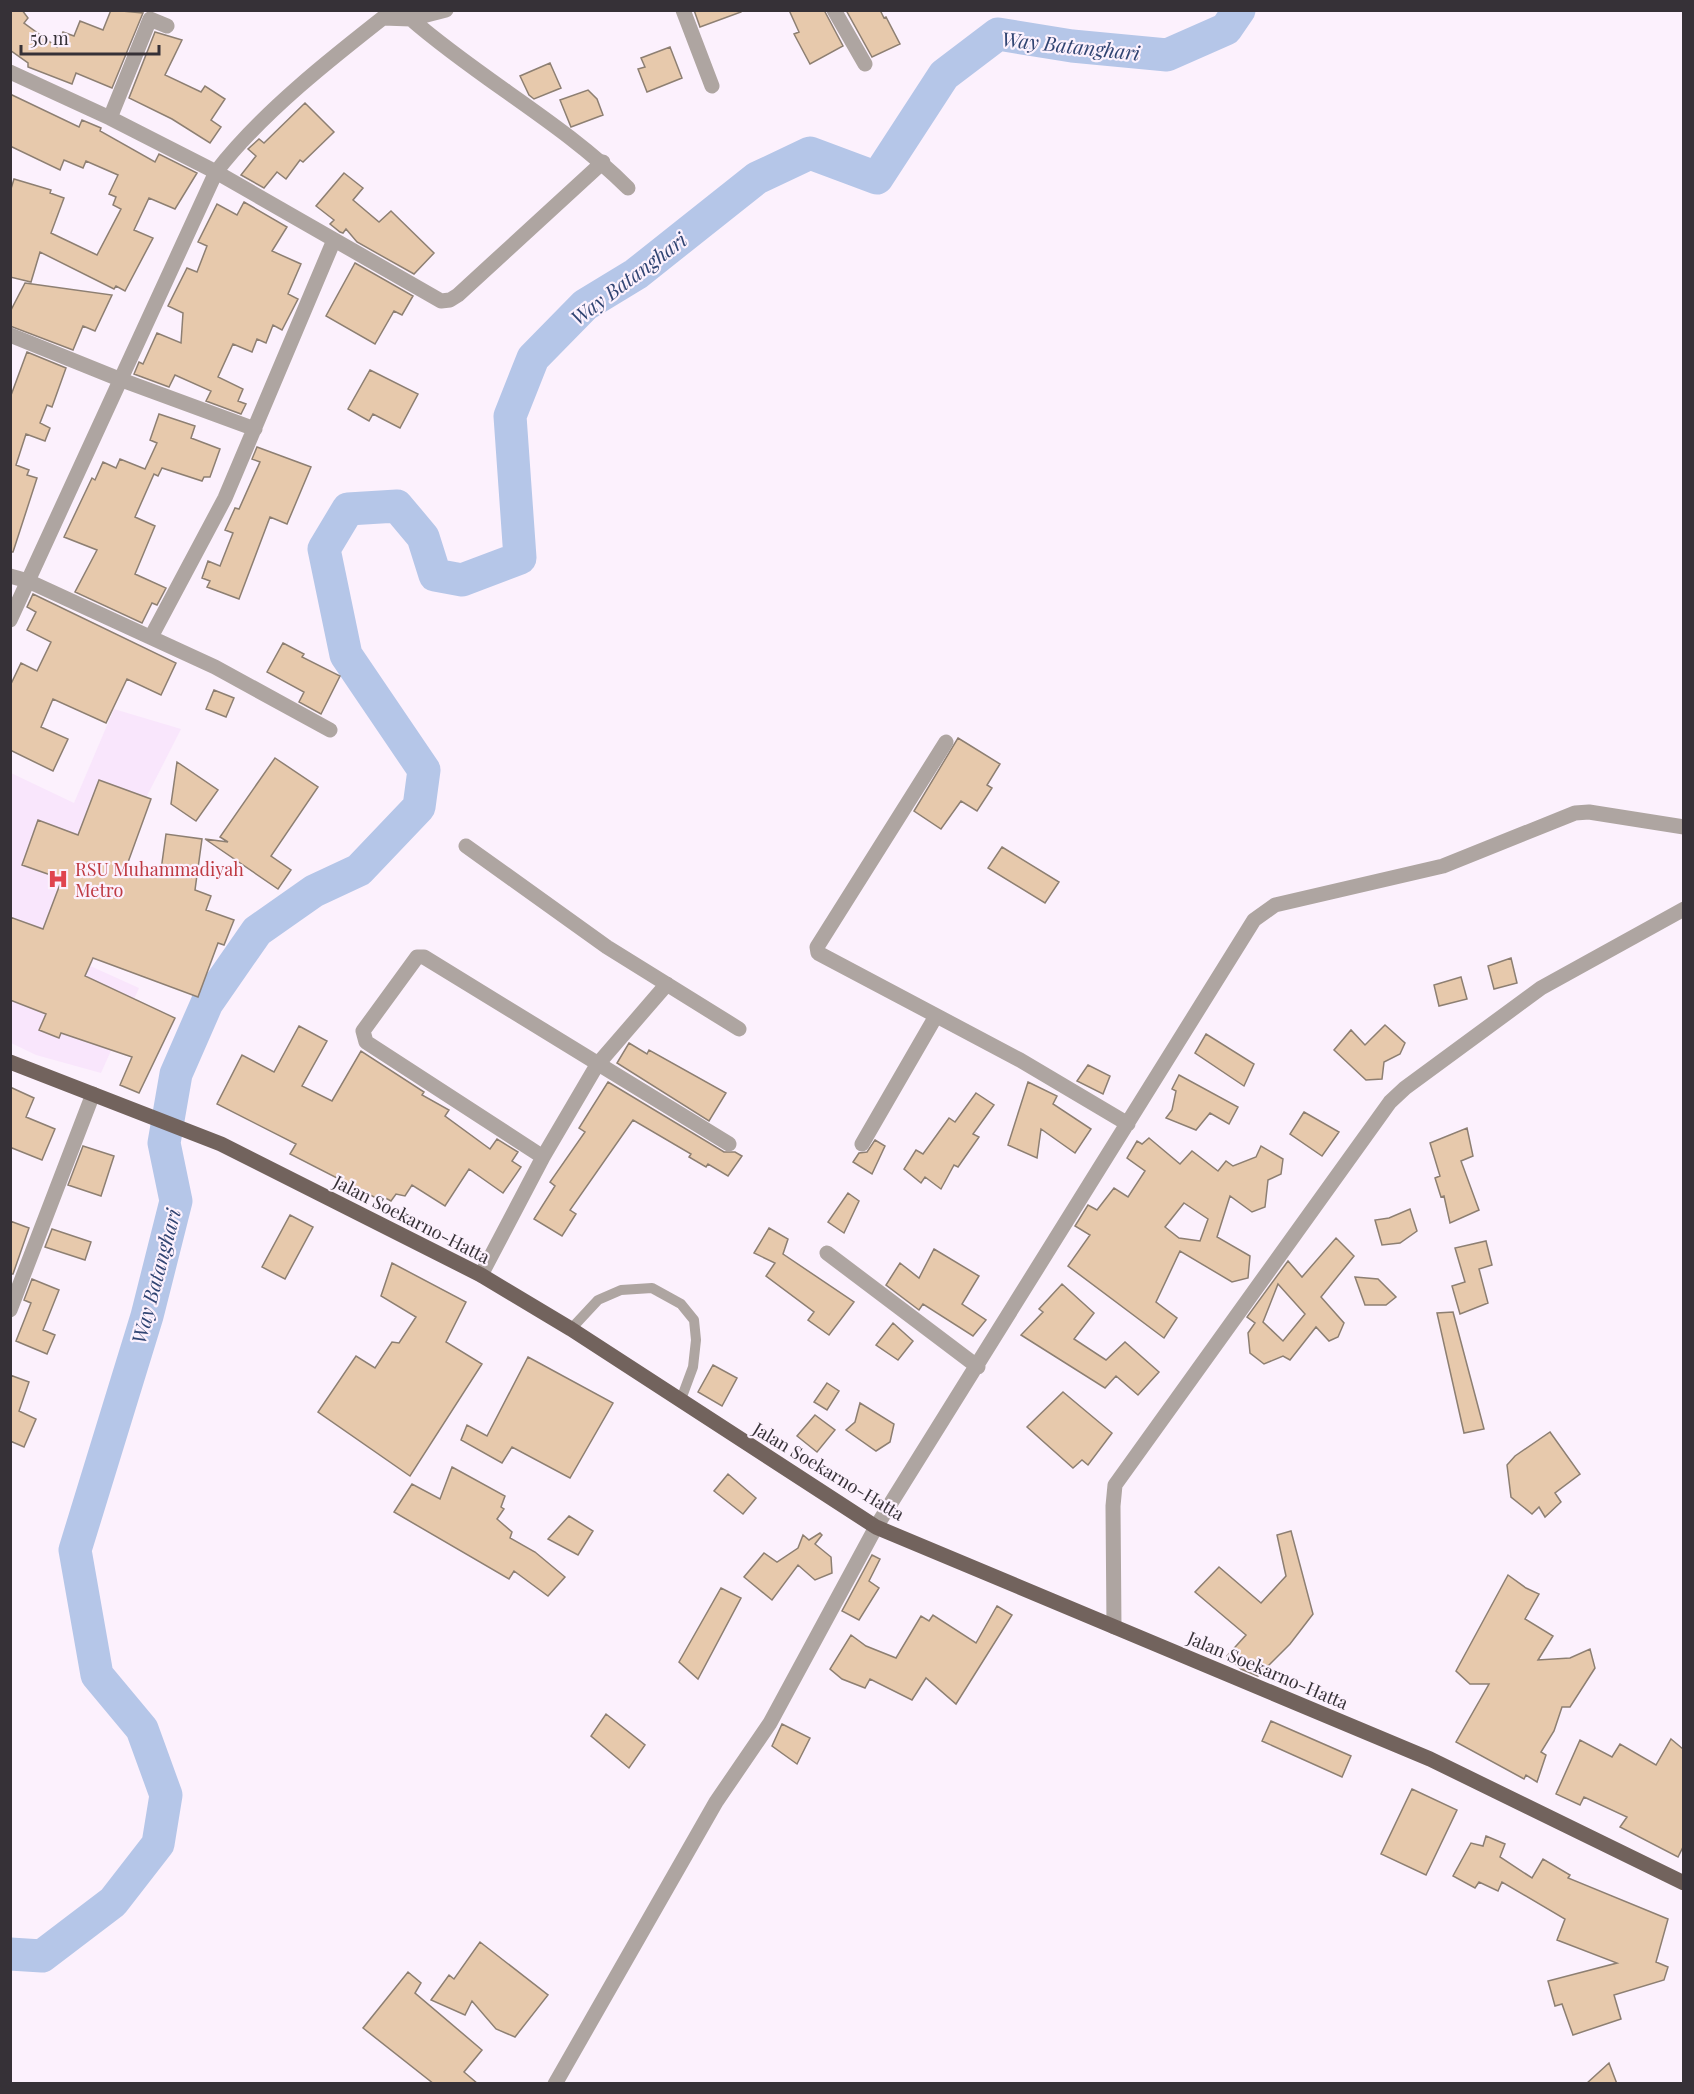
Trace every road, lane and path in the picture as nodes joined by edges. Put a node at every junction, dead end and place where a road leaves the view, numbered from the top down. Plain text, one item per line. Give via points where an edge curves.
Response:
1 (446, 10) edge
2 (683, 10) edge
3 (834, 10) edge
4 (388, 14) edge
5 (411, 19) junction
6 (167, 26) dead end
7 (865, 64) dead end
8 (10, 72) edge
9 (712, 86) dead end
10 (110, 118) junction
11 (603, 162) junction
12 (216, 172) junction
13 (628, 188) dead end
14 (334, 240) junction
15 (10, 335) edge
16 (120, 379) junction
17 (255, 429) junction
18 (10, 576) edge
19 (28, 581) junction
20 (10, 620) edge
21 (151, 637) junction
22 (330, 730) dead end
23 (946, 742) dead end
24 (1683, 827) edge
25 (466, 846) dead end
26 (1683, 909) edge
27 (667, 984) junction
28 (936, 1016) junction
29 (739, 1029) dead end
30 (10, 1062) edge
31 (597, 1065) junction
32 (93, 1094) junction
33 (1128, 1124) junction
34 (729, 1144) dead end
35 (862, 1144) dead end
36 (543, 1157) junction
37 (827, 1252) dead end
38 (481, 1275) junction
39 (10, 1310) edge
40 (571, 1329) junction
41 (978, 1367) junction
42 (680, 1402) junction
43 (876, 1527) junction
44 (1114, 1627) junction
45 (1683, 1883) edge
46 (555, 2084) edge

1 - 5 street
2 - 9 street
3 - 7 street
4 - 5 street
4 - 12 street via 295,92 237,146
5 - 11 street via 448,51
6 - 10 street via 150,19
8 - 10 street
10 - 12 street
11 - 13 street
11 - 14 street via 450,300 441,301 423,292
12 - 14 street
12 - 16 street
14 - 17 street
15 - 16 street
16 - 17 street
16 - 19 street
17 - 21 street via 225,498
18 - 19 street
19 - 20 street
19 - 21 street
21 - 22 street
23 - 28 street via 817,947 818,953
24 - 33 street via 1575,813 1443,866 1275,905 1254,920
25 - 27 street
26 - 44 street via 1541,988 1390,1102 1115,1485
27 - 29 street
27 - 31 street
28 - 33 street
28 - 35 street
30 - 32 main road, Jalan Soekarno-Hatta
31 - 34 street
31 - 36 street
31 - 36 street via 420,956 363,1031 366,1042
32 - 38 main road, Jalan Soekarno-Hatta via 222,1144
32 - 39 street
33 - 41 street
36 - 38 street
37 - 41 street
38 - 40 main road, Jalan Soekarno-Hatta
40 - 42 main road, Jalan Soekarno-Hatta
40 - 42 lane via 598,1300 621,1290 652,1288 681,1304 694,1320 696,1340 693,1367
41 - 43 street
42 - 43 main road, Jalan Soekarno-Hatta
43 - 44 main road, Jalan Soekarno-Hatta
43 - 46 street via 770,1723 716,1802
44 - 45 main road, Jalan Soekarno-Hatta via 1430,1760

